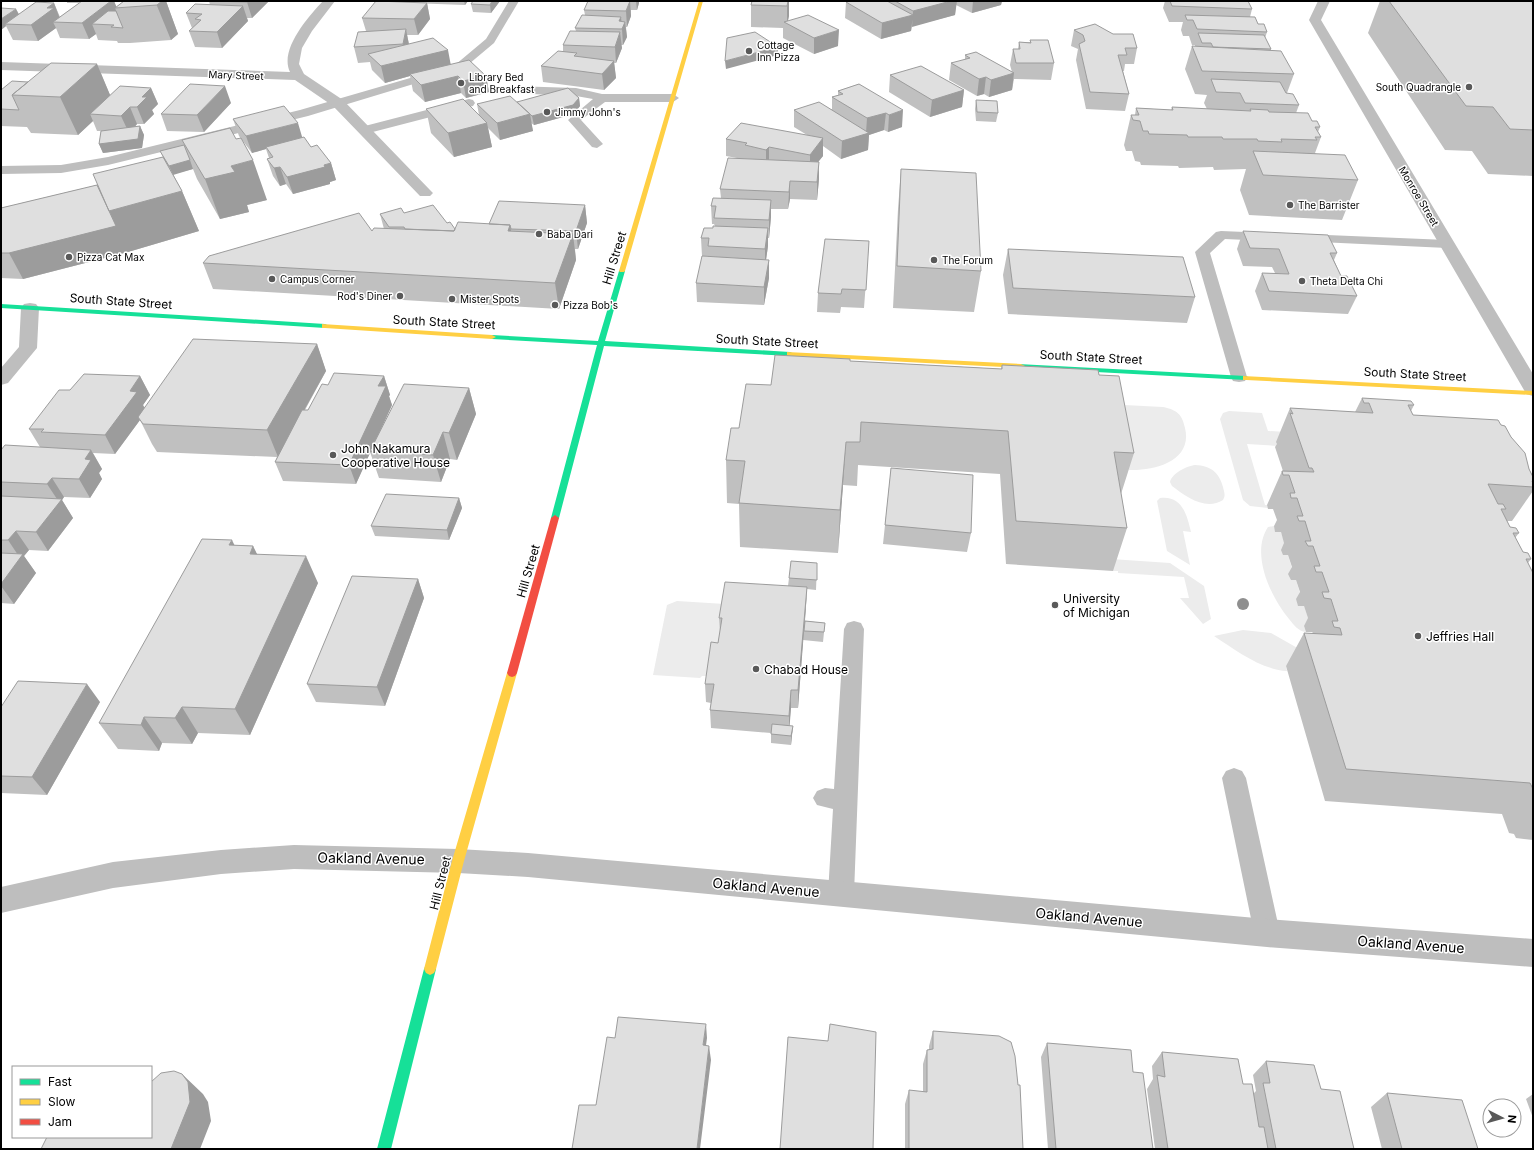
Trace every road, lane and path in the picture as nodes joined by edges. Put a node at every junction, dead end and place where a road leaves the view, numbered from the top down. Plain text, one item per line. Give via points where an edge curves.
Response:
1 (329, 1) edge
2 (514, 1) edge
3 (701, 1) edge
4 (1324, 1) edge
5 (1, 66) edge
6 (298, 76) junction
7 (512, 90) dead end
8 (602, 98) junction
9 (673, 98) junction
10 (338, 103) junction
11 (469, 103) edge
12 (364, 130) junction
13 (597, 144) dead end
14 (1, 170) edge
15 (425, 193) dead end
16 (1447, 244) junction
17 (1, 306) edge
18 (30, 308) junction
19 (1, 316) edge
20 (601, 344) junction
21 (1239, 377) junction
22 (1, 379) edge
23 (1533, 391) edge
24 (854, 629) dead end
25 (1234, 778) dead end
26 (458, 861) junction
27 (841, 894) junction
28 (1, 900) edge
29 (1267, 933) junction
30 (1533, 953) edge
31 (384, 1149) edge

1 - 6 street via 310,23 297,49 293,64
2 - 10 lane via 490,41 459,67
3 - 9 street, Hill Street
4 - 16 street, Monroe Street via 1315,20
5 - 6 street, Mary Street
6 - 10 street
7 - 8 lane via 576,92
8 - 9 lane
8 - 13 lane via 574,120
9 - 20 street, Hill Street
10 - 12 street
10 - 14 lane via 108,161 61,169
11 - 12 lane
12 - 15 street
16 - 21 lane via 1221,235 1202,252
16 - 23 street, Monroe Street
17 - 18 street, South State Street
18 - 19 street
18 - 20 street, South State Street
18 - 22 street via 28,348
20 - 21 street, South State Street
20 - 26 street, Hill Street via 543,564
21 - 23 street, South State Street
24 - 27 lane via 835,799
25 - 29 lane
26 - 27 street, Oakland Avenue
26 - 28 street, Oakland Avenue via 294,857 221,862 114,875
26 - 31 street, Hill Street
27 - 29 street, Oakland Avenue
29 - 30 street, Oakland Avenue

